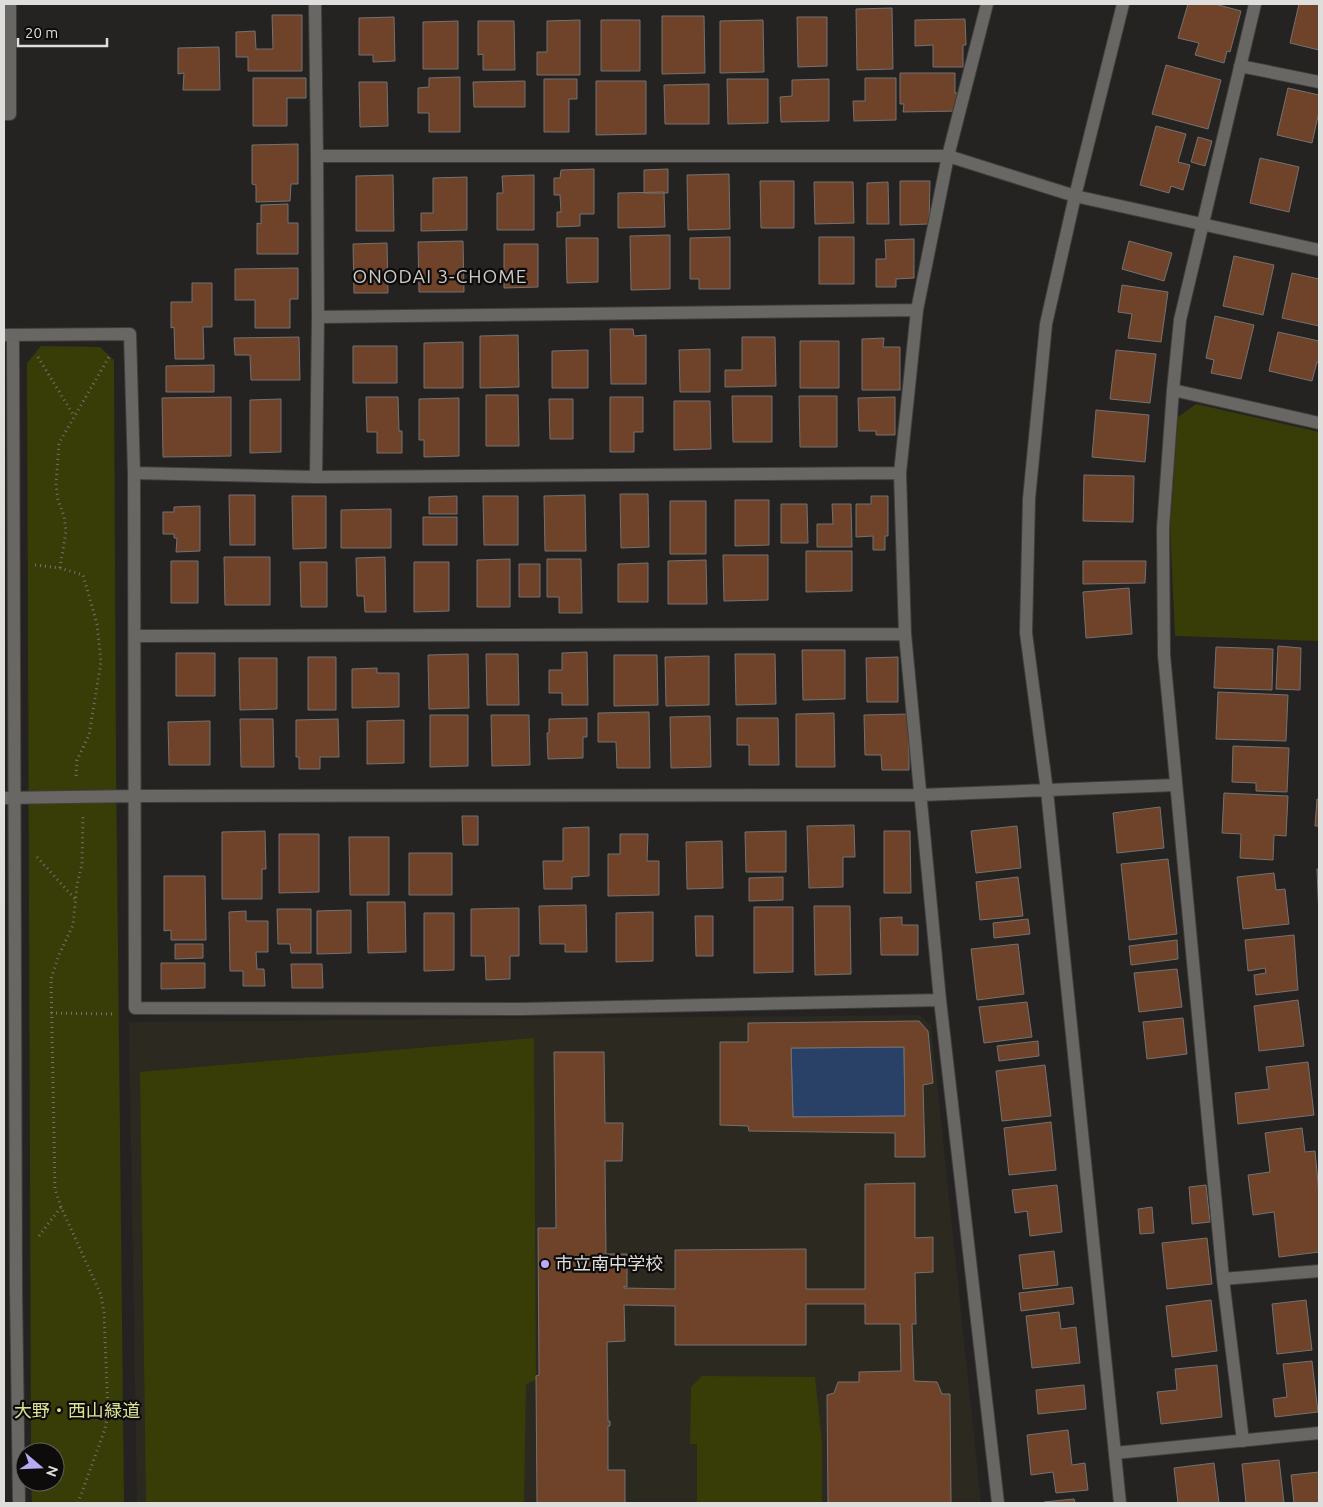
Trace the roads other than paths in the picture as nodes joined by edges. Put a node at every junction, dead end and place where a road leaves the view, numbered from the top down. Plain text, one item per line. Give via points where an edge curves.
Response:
1 (10, 4) edge
2 (315, 4) edge
3 (987, 4) edge
4 (1123, 4) edge
5 (1255, 4) edge
6 (1240, 66) junction
7 (1319, 82) edge
8 (4, 114) edge
9 (317, 156) junction
10 (948, 156) junction
11 (1075, 196) junction
12 (1202, 226) junction
13 (1319, 250) edge
14 (917, 310) junction
15 (318, 317) junction
16 (14, 336) edge
17 (1173, 390) junction
18 (1319, 423) edge
19 (134, 473) junction
20 (900, 473) junction
21 (316, 477) junction
22 (905, 634) junction
23 (134, 636) junction
24 (1176, 785) junction
25 (1047, 791) junction
26 (921, 795) junction
27 (135, 796) junction
28 (9, 798) edge
29 (940, 1000) junction
30 (1319, 1271) edge
31 (1223, 1279) junction
32 (10, 1290) edge
33 (1319, 1433) edge
34 (1243, 1441) junction
35 (1115, 1453) junction
36 (19, 1503) edge
37 (998, 1503) edge
38 (1120, 1503) edge

1 - 8 street via 10,114
2 - 9 street
3 - 10 street
4 - 11 street
5 - 6 street
6 - 7 street
6 - 12 street
9 - 10 street
9 - 15 street
10 - 11 street
10 - 14 street
11 - 12 street
11 - 25 street via 1046,324 1029,499 1026,634
12 - 13 street
12 - 17 street via 1180,320
14 - 15 street
14 - 20 street
15 - 21 street
16 - 19 street via 130,334
16 - 28 street
17 - 18 street
17 - 24 street via 1163,528 1164,655
19 - 21 street
19 - 23 street
20 - 21 street
20 - 22 street
22 - 23 street
22 - 26 street
23 - 27 street
24 - 25 street
24 - 31 street
25 - 26 street
25 - 35 street
26 - 27 street
26 - 29 street
27 - 28 street
27 - 29 street via 135,1008 522,1009
28 - 32 street via 15,844 16,1247
29 - 37 street
30 - 31 street
31 - 34 street
32 - 36 street
33 - 34 street
34 - 35 street
35 - 38 street

